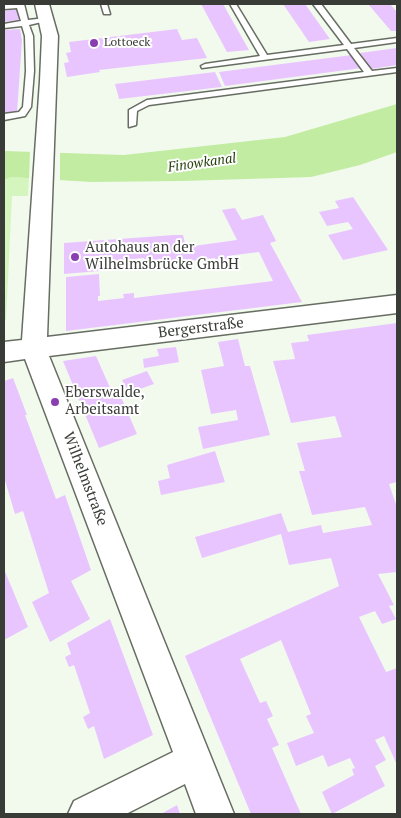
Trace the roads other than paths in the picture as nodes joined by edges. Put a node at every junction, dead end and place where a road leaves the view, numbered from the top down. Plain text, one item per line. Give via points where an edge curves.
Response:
1 (42, 4) edge
2 (104, 4) edge
3 (233, 4) edge
4 (317, 4) edge
5 (20, 5) edge
6 (4, 7) edge
7 (107, 12) dead end
8 (46, 20) junction
9 (25, 23) junction
10 (4, 26) edge
11 (397, 40) edge
12 (350, 46) junction
13 (265, 58) junction
14 (205, 66) dead end
15 (397, 70) edge
16 (370, 74) junction
17 (4, 117) edge
18 (132, 125) dead end
19 (397, 304) edge
20 (34, 348) junction
21 (4, 352) edge
22 (194, 760) junction
23 (87, 814) edge
24 (215, 814) edge

1 - 8 street, Wilhelmstraße
2 - 7 lane
3 - 13 lane
4 - 12 lane
5 - 6 lane
5 - 9 lane
8 - 9 lane
8 - 20 street, Wilhelmstraße via 50,36
9 - 10 lane
9 - 17 lane via 29,36 30,71 27,107 22,114
11 - 12 lane
12 - 13 lane
12 - 16 lane
13 - 14 lane
15 - 16 lane
16 - 18 lane via 147,103 133,110
19 - 20 street, Bergerstraße
20 - 21 street, Bergerstraße
20 - 22 street, Wilhelmstraße
22 - 23 street
22 - 24 street, Wilhelmstraße

